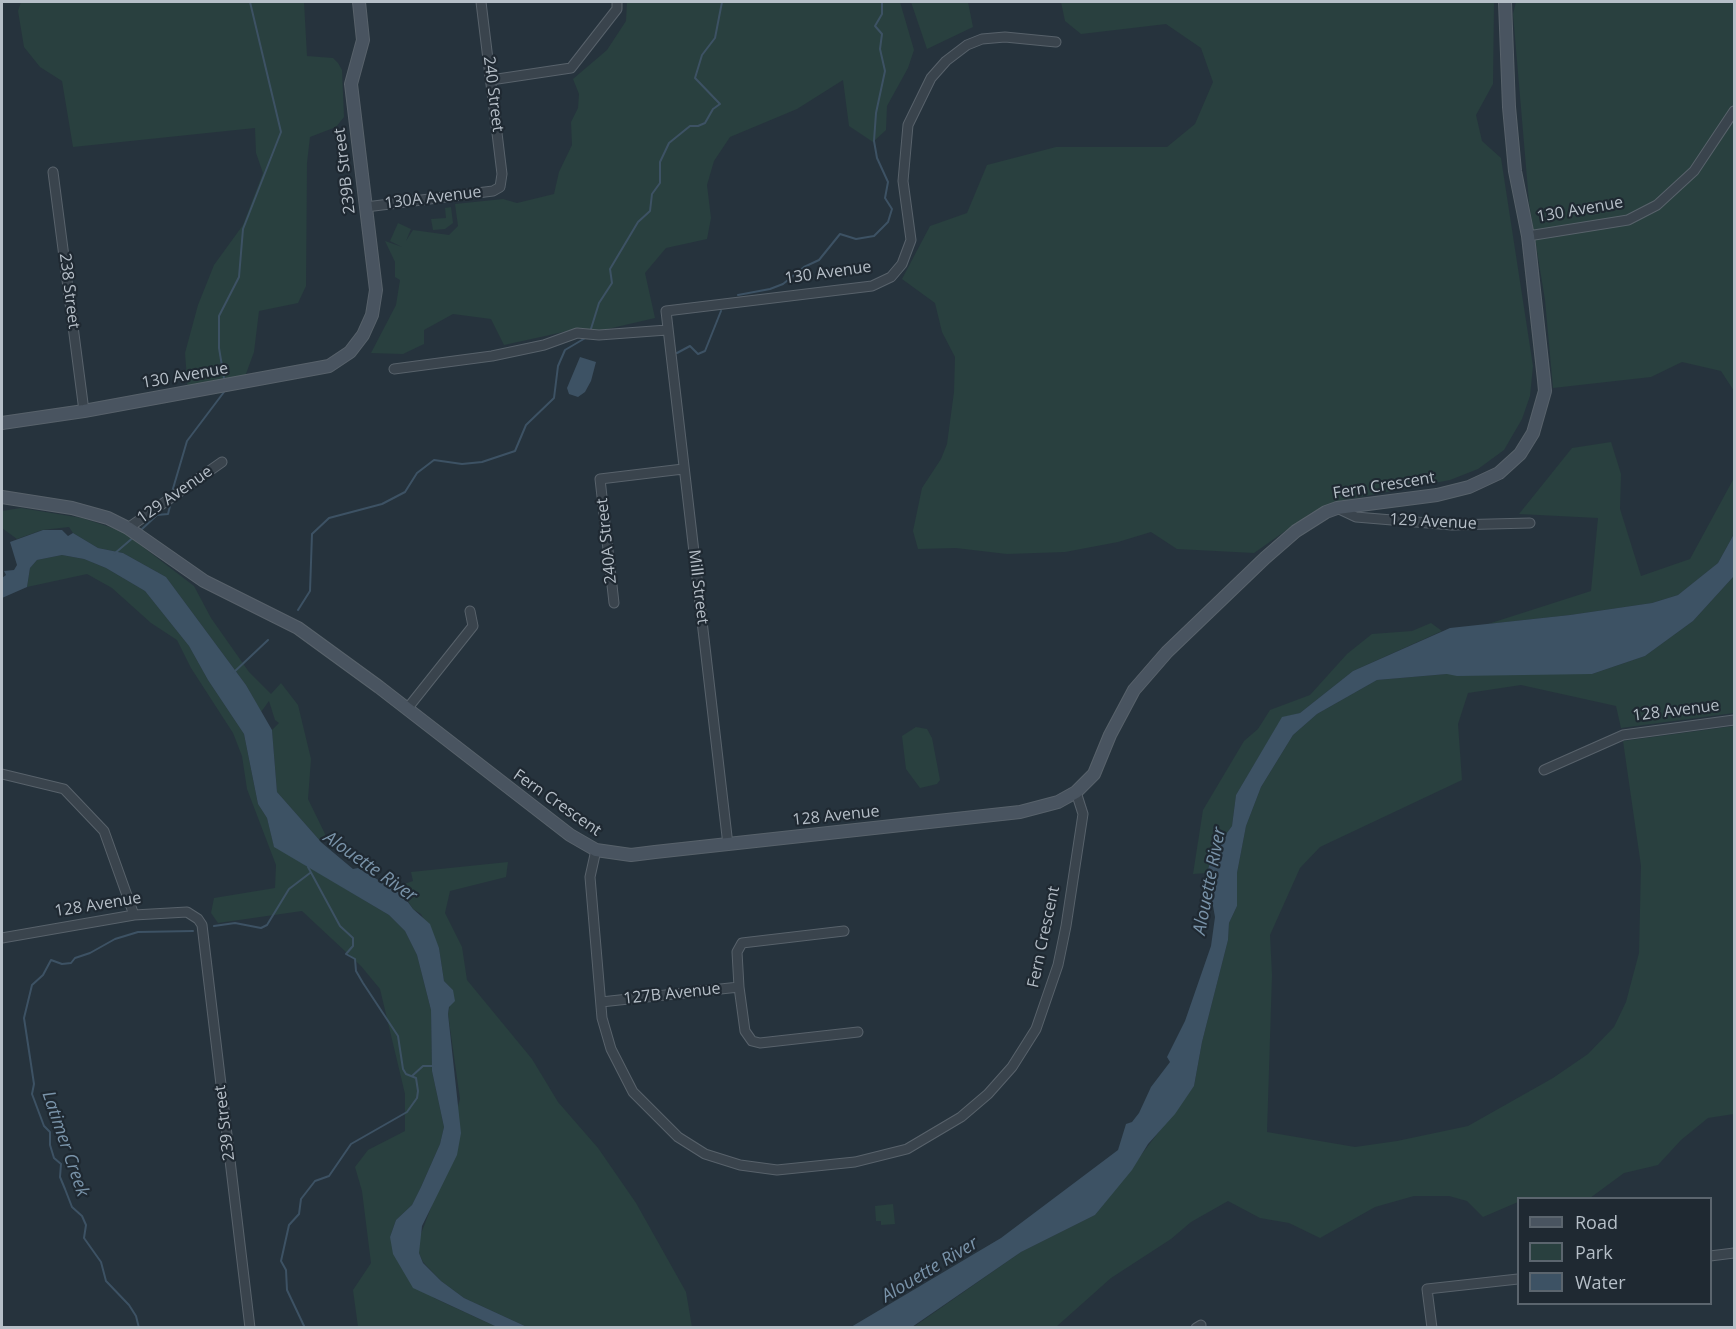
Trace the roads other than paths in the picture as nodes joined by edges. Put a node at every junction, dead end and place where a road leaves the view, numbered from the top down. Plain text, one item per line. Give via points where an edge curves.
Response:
1 (359, 2) edge
2 (481, 2) edge
3 (617, 2) edge
4 (1505, 2) edge
5 (1056, 42) dead end
6 (491, 80) junction
7 (1734, 111) edge
8 (53, 172) dead end
9 (500, 187) joint
10 (366, 207) junction
11 (1528, 236) junction
12 (667, 330) junction
13 (363, 335) joint
14 (394, 369) dead end
15 (84, 411) junction
16 (2, 423) edge
17 (222, 462) dead end
18 (683, 469) junction
19 (2, 497) edge
20 (1337, 508) junction
21 (1530, 523) dead end
22 (132, 532) junction
23 (614, 603) dead end
24 (470, 611) dead end
25 (408, 709) junction
26 (1734, 720) edge
27 (1544, 771) dead end
28 (2, 774) edge
29 (1076, 792) junction
30 (728, 844) junction
31 (596, 850) junction
32 (134, 915) junction
33 (198, 919) joint
34 (844, 931) dead end
35 (2, 938) edge
36 (739, 987) junction
37 (601, 1002) junction
38 (858, 1032) dead end
39 (1734, 1253) edge
40 (1712, 1256) edge
41 (1517, 1279) edge
42 (250, 1328) edge
43 (1432, 1328) edge

1 - 10 street, 239B Street via 363,40 351,84
2 - 6 street, 240 Street
3 - 6 street via 617,9 571,68
4 - 11 street, Fern Crescent via 1515,171
5 - 12 street, 130 Avenue via 982,39 953,56 931,78 908,125 903,181 911,240 902,264 891,277 872,286 666,310
6 - 9 street, 240 Street via 502,174
7 - 11 street, 130 Avenue via 1694,171 1657,205 1628,220
8 - 15 street, 238 Street
9 - 10 street, 130A Avenue via 487,192
10 - 13 street, 239B Street via 376,290 372,315
11 - 20 street, Fern Crescent via 1545,391 1533,433 1520,454 1499,473 1469,487
12 - 14 street via 583,333 492,356
12 - 18 street, Mill Street
13 - 15 street, 130 Avenue via 350,352 329,366
15 - 16 street, 130 Avenue
17 - 22 street, 129 Avenue
18 - 23 street, 240A Street via 600,479
18 - 30 street, Mill Street
19 - 22 street, Fern Crescent via 85,511
20 - 21 street, 129 Avenue via 1356,517 1440,524
20 - 29 street, Fern Crescent via 1312,520 1273,551 1167,652 1134,690 1094,774
22 - 25 street, Fern Crescent via 204,581 298,628
24 - 25 street via 472,626
25 - 31 street, Fern Crescent via 570,835
26 - 27 street, 128 Avenue via 1623,735
28 - 32 street via 64,789 104,831
29 - 30 street, 128 Avenue via 1058,802 1020,812
29 - 37 street, Fern Crescent via 1083,814 1066,926 1058,965 1036,1029 988,1094 961,1117 907,1149 855,1162 777,1170 740,1165 705,1154 678,1137 633,1092 611,1049
30 - 31 street, 128 Avenue via 632,855
31 - 37 street, Fern Crescent via 590,877
32 - 33 street, 128 Avenue via 187,912
32 - 35 street, 128 Avenue
33 - 42 street, 239 Street via 202,926
34 - 36 street, 127B Avenue via 742,944 736,952
36 - 37 street, 127B Avenue
36 - 38 street via 745,1031 752,1041
39 - 40 street
41 - 43 street via 1427,1290

